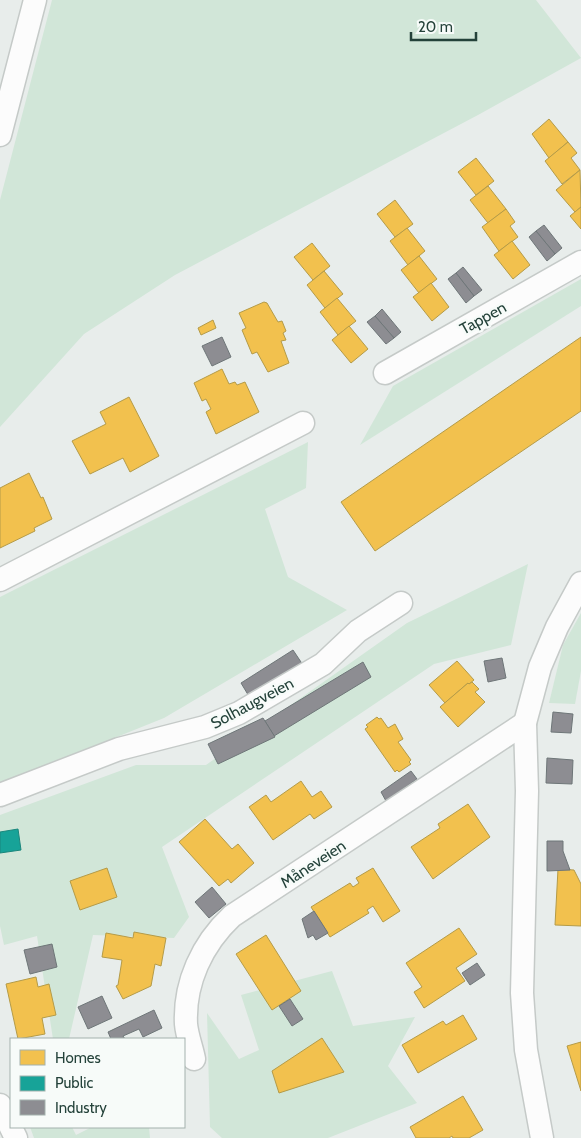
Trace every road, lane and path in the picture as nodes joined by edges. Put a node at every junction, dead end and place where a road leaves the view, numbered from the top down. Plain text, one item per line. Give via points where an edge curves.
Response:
1 (35, 0) edge
2 (0, 135) edge
3 (581, 262) edge
4 (385, 373) dead end
5 (303, 423) dead end
6 (0, 580) edge
7 (581, 583) edge
8 (401, 603) dead end
9 (525, 723) junction
10 (0, 795) edge
11 (194, 1059) dead end
12 (0, 1104) edge
13 (10, 1125) edge
14 (542, 1138) edge

1 - 2 street
3 - 4 street, Tappen
5 - 6 street
7 - 9 street via 540,667
8 - 10 street, Solhaugveien via 358,632 323,664 239,713 205,727 118,749
9 - 11 street, Måneveien via 232,916 217,930 203,950 187,998 186,1026
9 - 14 street via 527,791 522,992 526,1050
12 - 13 street

